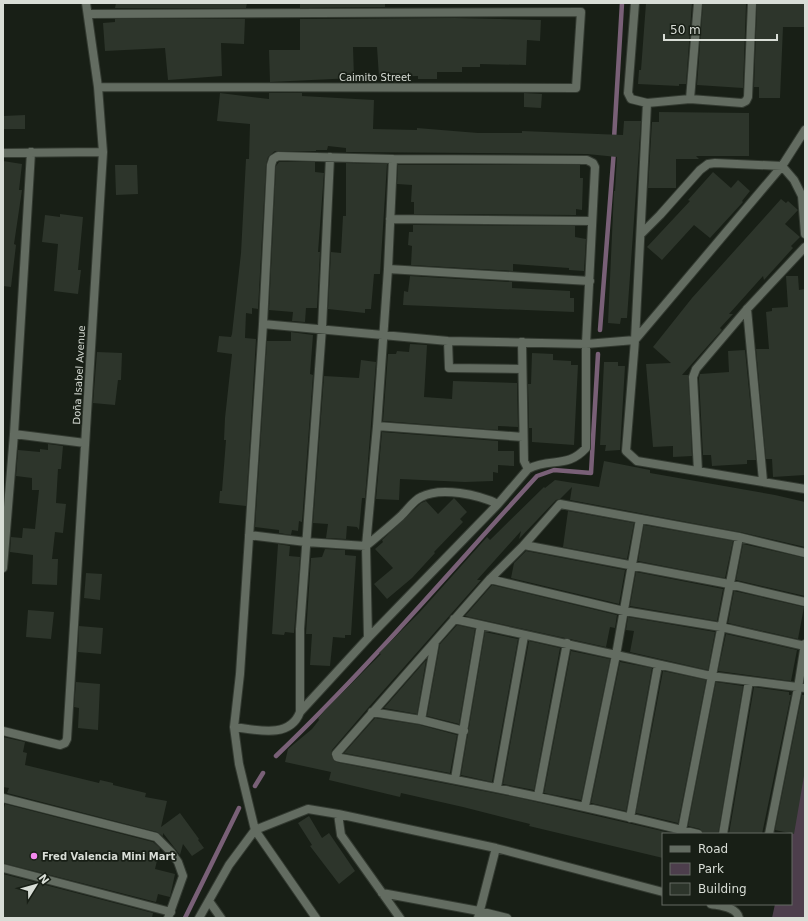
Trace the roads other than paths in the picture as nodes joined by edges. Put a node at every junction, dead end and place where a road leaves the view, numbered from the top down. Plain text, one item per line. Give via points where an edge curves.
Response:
1 (86, 3) edge
2 (635, 3) edge
3 (698, 3) edge
4 (752, 3) edge
5 (88, 14) junction
6 (98, 87) junction
7 (690, 99) junction
8 (647, 103) junction
9 (805, 130) edge
10 (31, 152) junction
11 (103, 152) junction
12 (3, 153) edge
13 (330, 158) junction
14 (393, 159) junction
15 (782, 166) junction
16 (803, 196) edge
17 (390, 218) junction
18 (592, 221) junction
19 (641, 234) junction
20 (805, 234) edge
21 (805, 247) edge
22 (388, 269) junction
23 (590, 281) junction
24 (748, 309) junction
25 (263, 324) junction
26 (322, 328) junction
27 (383, 334) junction
28 (635, 340) junction
29 (448, 341) junction
30 (522, 342) junction
31 (586, 344) junction
32 (522, 369) junction
33 (377, 426) junction
34 (14, 434) junction
35 (523, 437) junction
36 (85, 444) junction
37 (528, 469) junction
38 (698, 471) junction
39 (763, 481) junction
40 (805, 489) edge
41 (498, 504) junction
42 (640, 519) junction
43 (249, 535) junction
44 (739, 537) junction
45 (306, 542) junction
46 (524, 545) junction
47 (366, 546) junction
48 (805, 553) edge
49 (631, 566) junction
50 (3, 568) edge
51 (490, 579) junction
52 (729, 584) junction
53 (805, 602) edge
54 (624, 610) junction
55 (454, 619) junction
56 (481, 625) junction
57 (721, 627) junction
58 (524, 636) junction
59 (368, 638) junction
60 (435, 642) junction
61 (567, 644) junction
62 (805, 645) edge
63 (616, 655) junction
64 (658, 665) junction
65 (711, 676) junction
66 (749, 682) junction
67 (802, 688) edge
68 (300, 712) junction
69 (372, 712) junction
70 (421, 720) junction
71 (234, 727) junction
72 (3, 731) edge
73 (464, 731) junction
74 (455, 779) junction
75 (497, 787) junction
76 (538, 796) junction
77 (3, 798) edge
78 (586, 806) junction
79 (338, 814) junction
80 (630, 818) junction
81 (255, 830) junction
82 (682, 830) junction
83 (694, 833) edge
84 (723, 833) edge
85 (769, 833) edge
86 (496, 848) junction
87 (3, 868) edge
88 (662, 892) edge
89 (382, 893) junction
90 (209, 901) junction
91 (715, 905) edge
92 (479, 914) edge
93 (170, 915) edge
94 (199, 918) edge
95 (220, 918) edge
96 (316, 918) edge
97 (400, 918) edge
98 (507, 918) edge
99 (739, 918) edge

1 - 5 street, Doña Isabel Avenue
2 - 8 street via 628,93 631,98
3 - 7 street
4 - 7 street via 747,100 742,103
5 - 6 street, Doña Isabel Avenue
5 - 6 street, Caimito Street via 581,12 576,88
6 - 11 street, Doña Isabel Avenue
7 - 8 street
8 - 19 street
9 - 15 street
10 - 11 street
10 - 12 street
10 - 34 street
11 - 36 street, Doña Isabel Avenue
13 - 14 street
13 - 25 street via 278,156 273,159
13 - 26 street
14 - 17 street
14 - 18 street via 587,160 595,167
15 - 16 street
15 - 19 street via 708,164
15 - 28 street
16 - 20 street
17 - 18 street
17 - 22 street
18 - 23 street
19 - 28 street
21 - 24 street
22 - 23 street
22 - 27 street
23 - 31 street
24 - 38 street via 696,369 693,378
24 - 39 street
25 - 26 street
25 - 43 street
26 - 27 street
26 - 45 street
27 - 29 street
27 - 33 street
28 - 31 street
28 - 38 street via 626,451 637,460
29 - 30 street
29 - 32 street via 449,368
30 - 31 street
30 - 32 street
31 - 37 street via 586,448 571,461 539,463
32 - 35 street
33 - 35 street
33 - 47 street
34 - 36 street
34 - 50 street
35 - 37 street via 524,461
36 - 72 street, Doña Isabel Avenue via 67,739 60,745
37 - 41 street
38 - 39 street
39 - 40 street
41 - 47 street via 486,498 452,492 432,493 420,497
41 - 59 street
42 - 44 street
42 - 46 street via 560,504
42 - 49 street
43 - 45 street
43 - 71 street
44 - 48 street
44 - 52 street
45 - 47 street
45 - 68 street via 300,629
46 - 49 street
46 - 51 street
47 - 59 street
49 - 52 street
49 - 54 street
51 - 54 street
51 - 55 street
52 - 53 street
52 - 57 street
54 - 57 street
54 - 63 street
55 - 56 street
55 - 60 street
56 - 58 street
56 - 73 street
57 - 62 street
57 - 65 street
58 - 61 street
58 - 75 street
59 - 68 street
60 - 69 street
60 - 70 street
61 - 63 street
61 - 76 street
62 - 67 street
63 - 64 street
63 - 78 street
64 - 65 street
64 - 80 street
65 - 66 street
65 - 82 street
66 - 67 street
66 - 84 street
67 - 85 street
68 - 71 street via 298,719 279,731
69 - 70 street
69 - 74 street via 338,751 337,757
70 - 73 street
71 - 81 street via 239,764
73 - 74 street
74 - 75 street
75 - 76 street
76 - 78 street
77 - 93 street via 156,837 175,857 183,876
78 - 80 street
79 - 81 street via 308,809
79 - 86 street
79 - 89 street via 341,835
80 - 82 street
81 - 90 street via 229,865
81 - 96 street
82 - 83 street
86 - 88 street
86 - 92 street
87 - 93 street
89 - 92 street
89 - 97 street
90 - 94 street
90 - 95 street
91 - 99 street via 733,910
92 - 98 street

